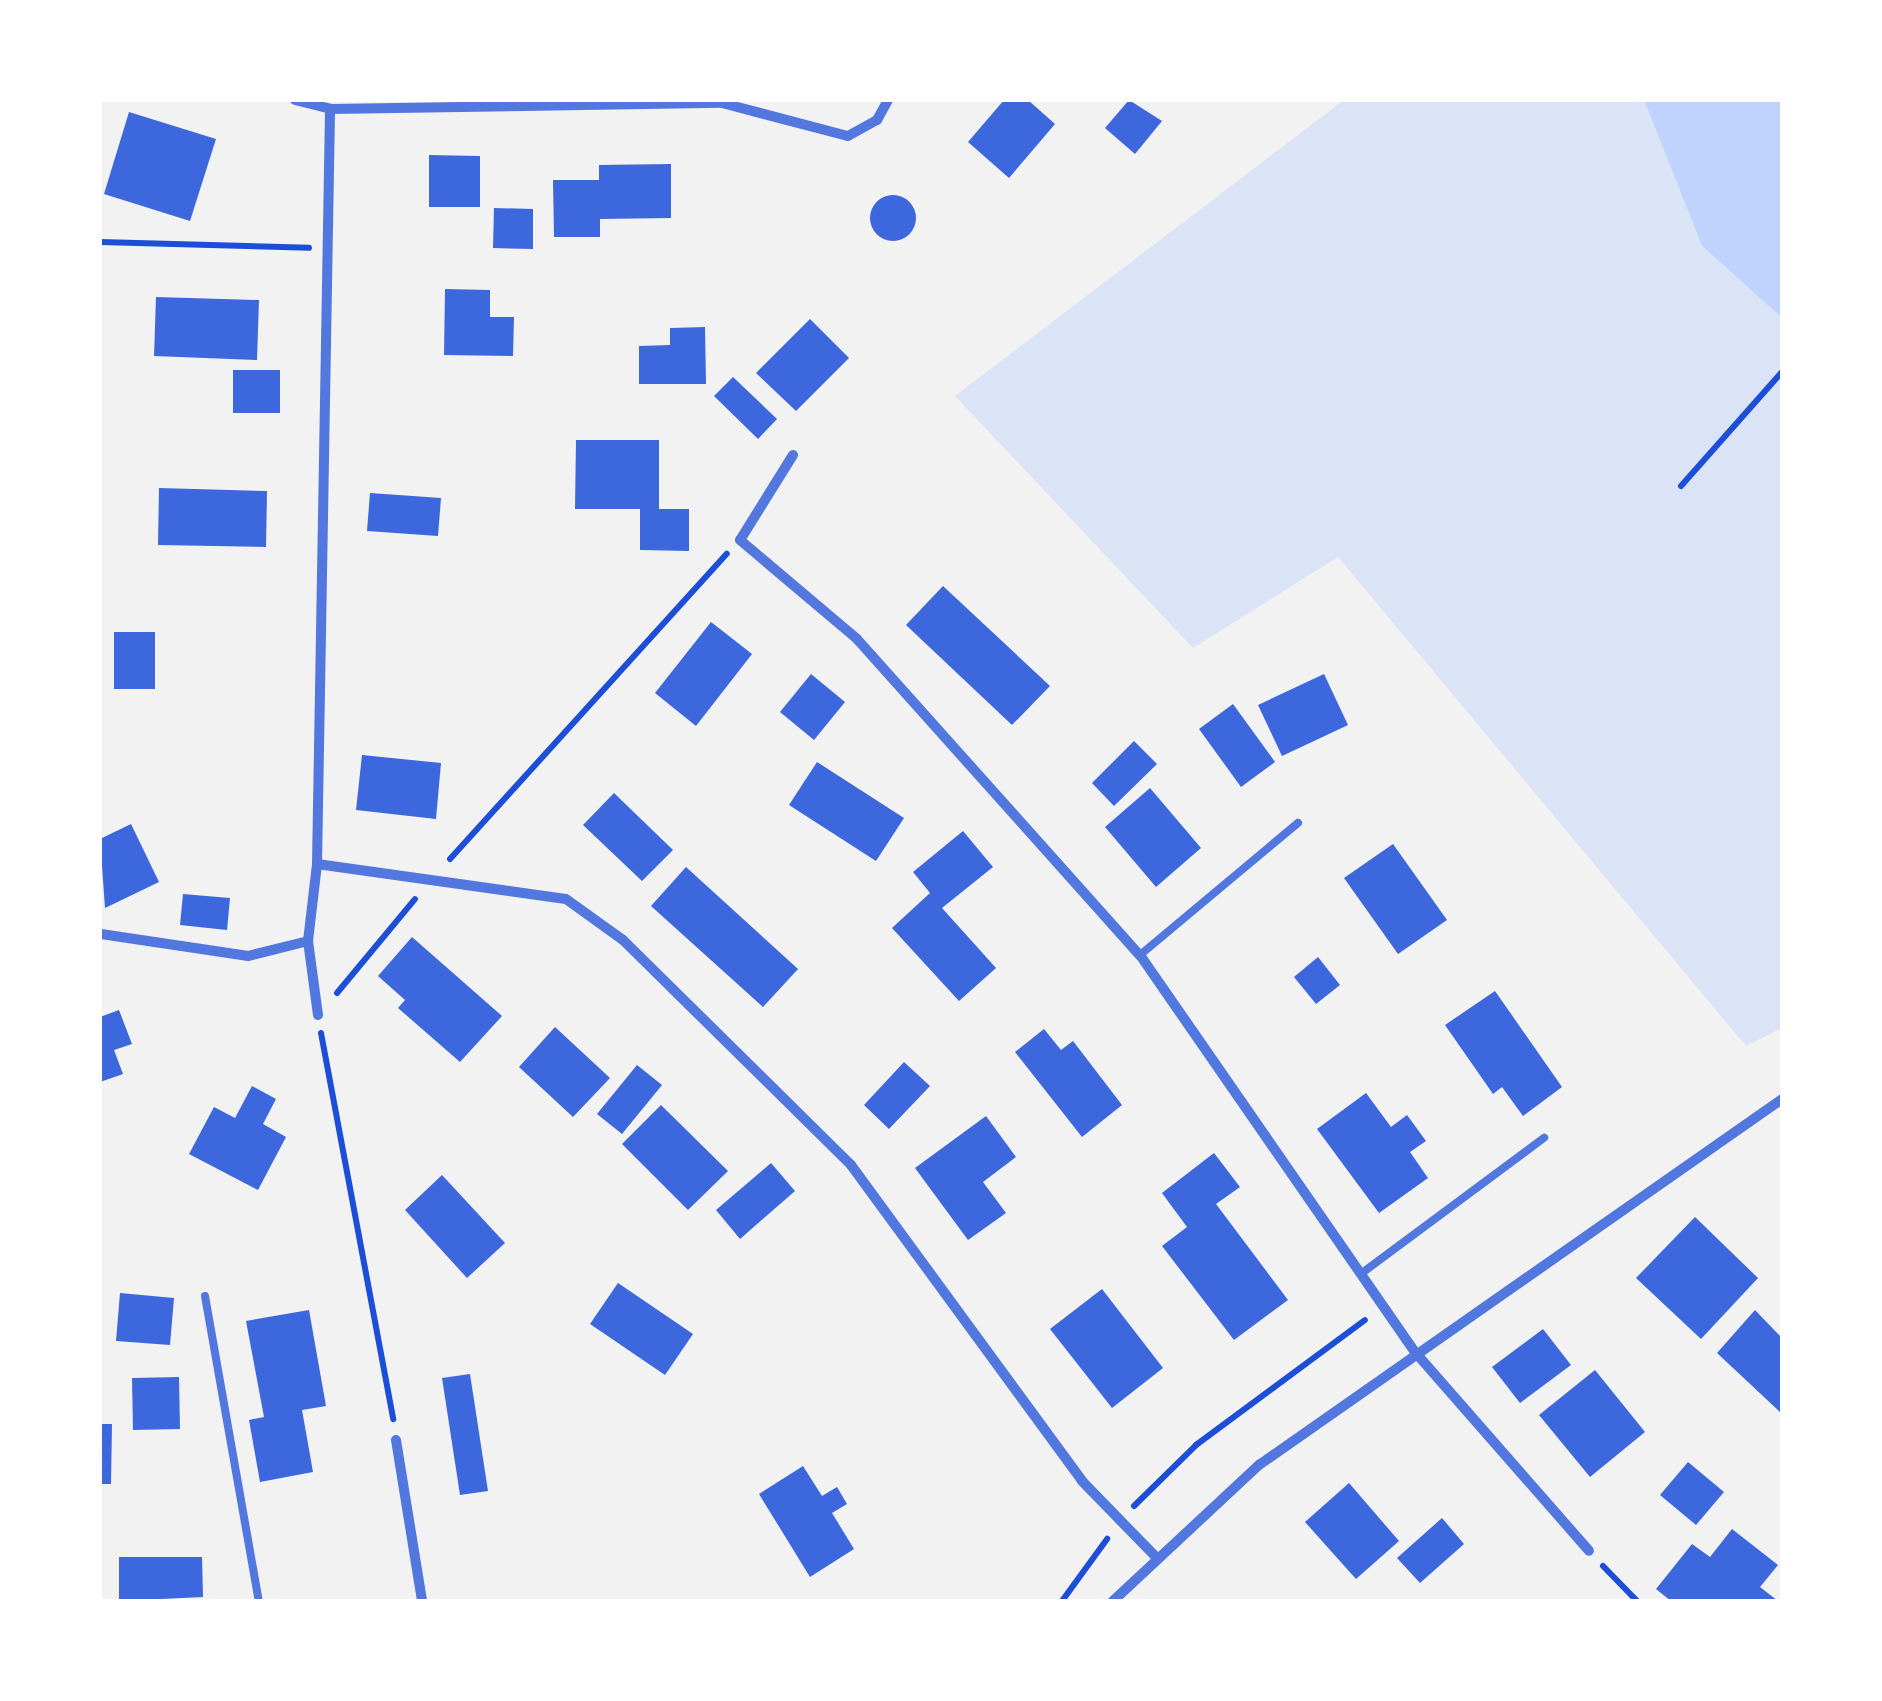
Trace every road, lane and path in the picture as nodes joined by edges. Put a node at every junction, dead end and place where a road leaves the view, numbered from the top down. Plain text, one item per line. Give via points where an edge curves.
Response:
1 (295, 100) edge
2 (888, 100) edge
3 (330, 110) junction
4 (100, 242) edge
5 (328, 249) junction
6 (1782, 372) edge
7 (792, 456) dead end
8 (1681, 486) dead end
9 (740, 540) junction
10 (1298, 823) dead end
11 (316, 864) junction
12 (432, 879) junction
13 (102, 934) edge
14 (308, 941) junction
15 (1140, 954) junction
16 (318, 1015) junction
17 (1782, 1099) edge
18 (1544, 1138) dead end
19 (1366, 1270) junction
20 (205, 1296) dead end
21 (1386, 1304) junction
22 (1415, 1352) junction
23 (396, 1440) joint
24 (1122, 1518) junction
25 (1589, 1551) joint
26 (1154, 1555) junction
27 (259, 1601) edge
28 (422, 1601) edge
29 (1062, 1601) edge
30 (1113, 1601) edge
31 (1637, 1601) edge

1 - 3 street
2 - 3 street via 877,120 848,136 722,103
3 - 5 street
4 - 5 path
5 - 11 street
6 - 8 path
7 - 9 street
9 - 12 path
9 - 15 street via 857,639
10 - 15 lane
11 - 12 street
11 - 14 street
12 - 16 path
12 - 24 street via 566,900 623,940 851,1166 1082,1482
13 - 14 street via 248,956
14 - 16 street
15 - 19 street
16 - 23 path
17 - 22 street
18 - 19 lane
19 - 21 street
20 - 27 lane
21 - 22 street
21 - 24 path via 1196,1445
22 - 25 street
22 - 26 street
23 - 28 street
24 - 26 street
24 - 29 path
25 - 31 path
26 - 30 street

